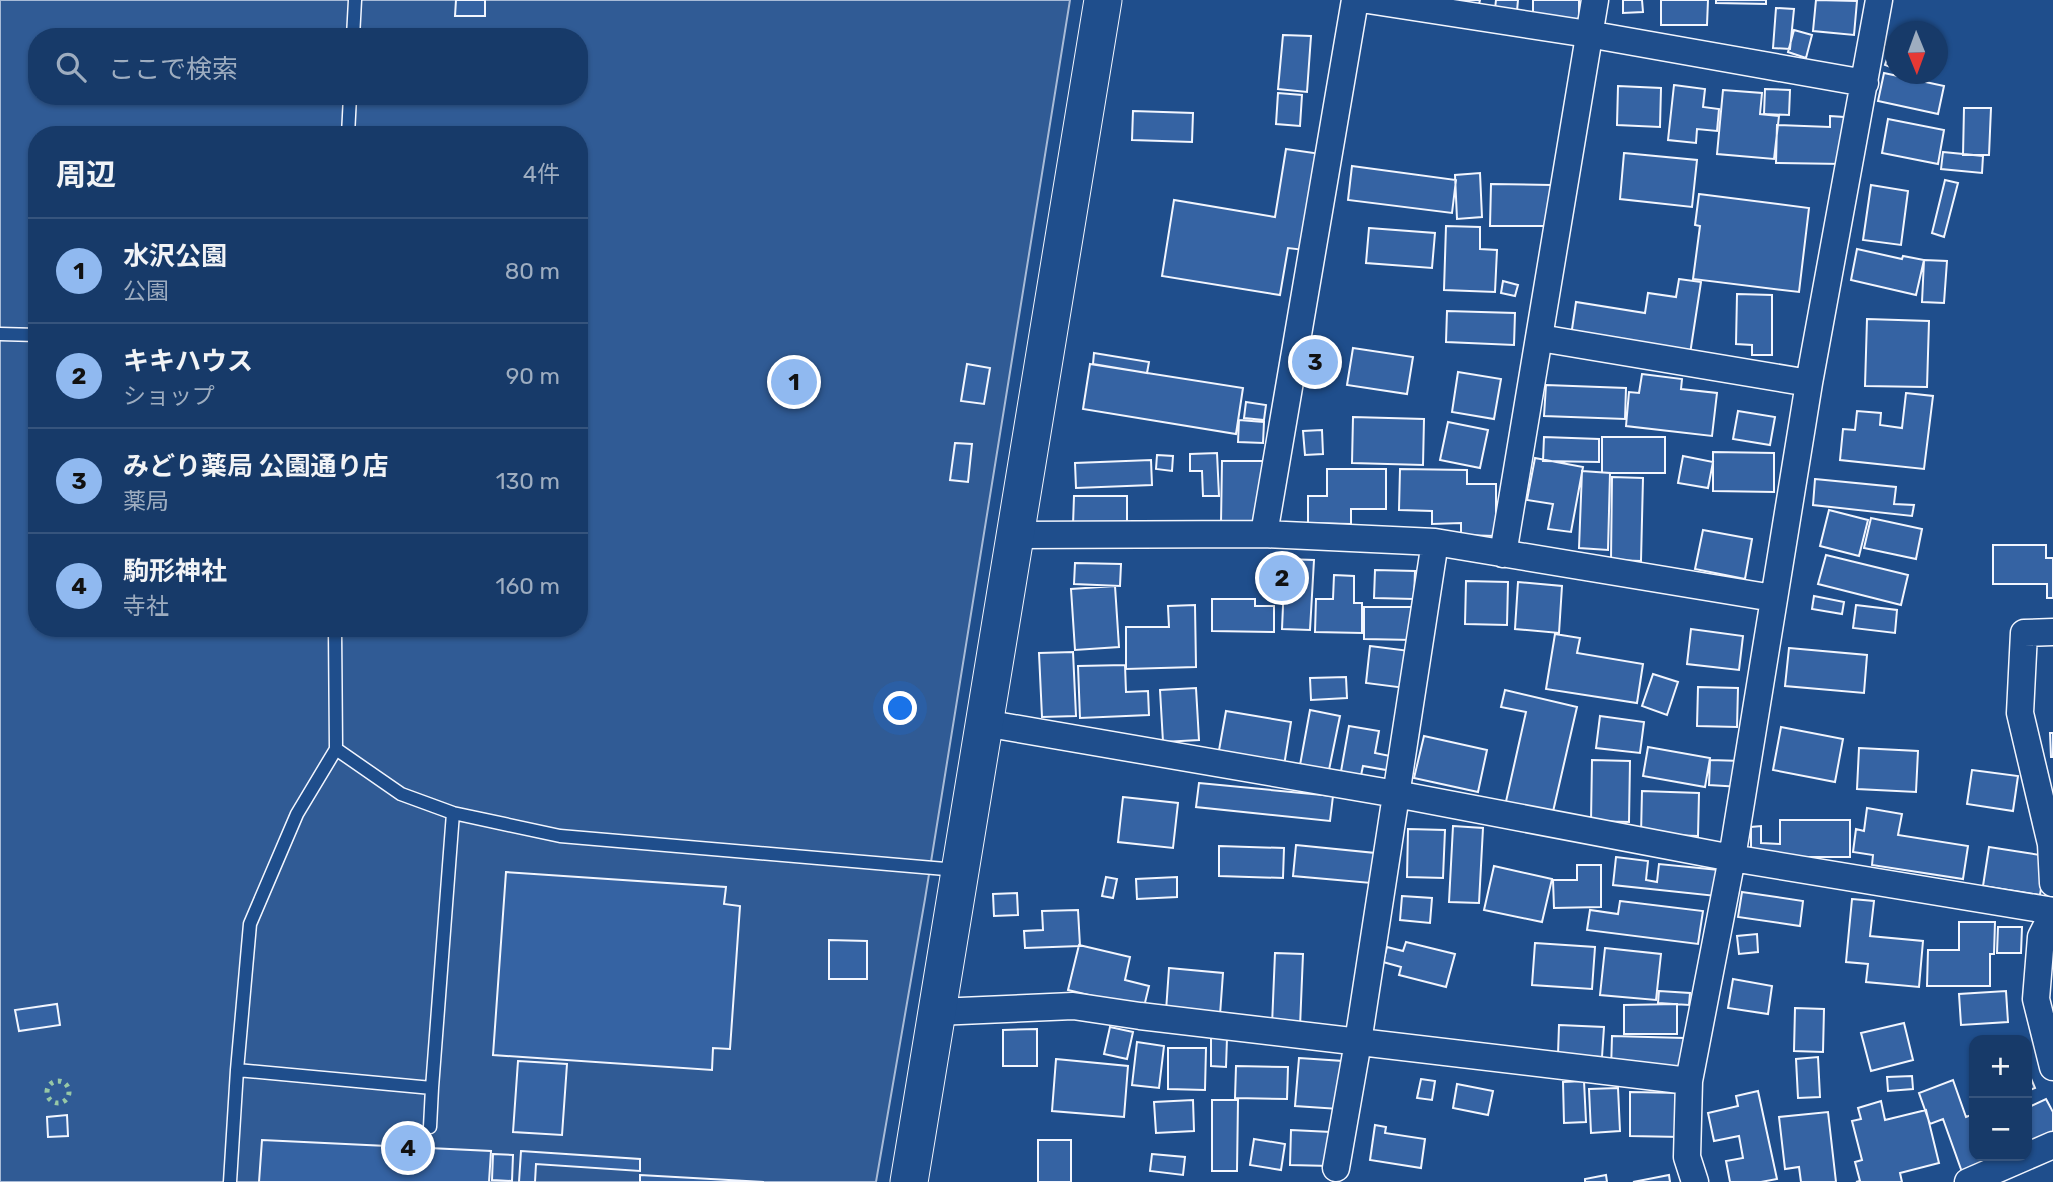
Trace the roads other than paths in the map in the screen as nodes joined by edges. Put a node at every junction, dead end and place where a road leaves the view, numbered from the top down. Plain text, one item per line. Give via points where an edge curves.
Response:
1 (355, 0) edge
2 (1103, 0) edge
3 (1355, 0) edge
4 (1368, 0) edge
5 (1595, 0) edge
6 (1879, 0) edge
7 (353, 28) edge
8 (1588, 34) junction
9 (1865, 83) junction
10 (350, 105) edge
11 (348, 126) edge
12 (0, 334) edge
13 (28, 335) edge
14 (1540, 338) junction
15 (1810, 383) junction
16 (1264, 534) junction
17 (1016, 535) junction
18 (1435, 542) junction
19 (1503, 554) junction
20 (1773, 598) junction
21 (2053, 632) edge
22 (335, 637) edge
23 (984, 723) junction
24 (336, 749) junction
25 (1396, 794) junction
26 (453, 813) junction
27 (1732, 858) junction
28 (960, 871) junction
29 (2053, 883) edge
30 (2053, 912) edge
31 (937, 1012) junction
32 (1358, 1042) junction
33 (2053, 1068) edge
34 (237, 1070) junction
35 (1689, 1081) junction
36 (432, 1088) junction
37 (430, 1127) dead end
38 (2053, 1145) edge
39 (1336, 1168) dead end
40 (230, 1182) edge
41 (909, 1182) edge
42 (1695, 1182) edge
43 (1968, 1182) edge

1 - 7 lane
2 - 17 street
3 - 16 street
4 - 8 street
5 - 8 street
6 - 9 street
8 - 9 street
8 - 14 street
9 - 15 street
10 - 11 lane
12 - 13 lane
14 - 15 street
14 - 19 street
15 - 20 street
16 - 17 street
16 - 18 street
17 - 23 street
18 - 19 street
18 - 25 street
19 - 20 street
20 - 27 street
21 - 29 street via 2024,633 2020,713 2051,844
22 - 24 lane
23 - 25 street
23 - 28 street
24 - 26 lane via 401,794
24 - 34 lane via 298,814 250,923
25 - 27 street
25 - 32 street
26 - 28 lane via 560,836
26 - 36 lane
27 - 30 street
27 - 35 street
28 - 31 street
30 - 33 street via 2041,937 2036,999
31 - 32 street via 1073,1006
31 - 41 street
32 - 35 street
32 - 39 street
34 - 36 lane
34 - 40 lane
35 - 42 street via 1687,1157
36 - 37 lane
38 - 43 street

